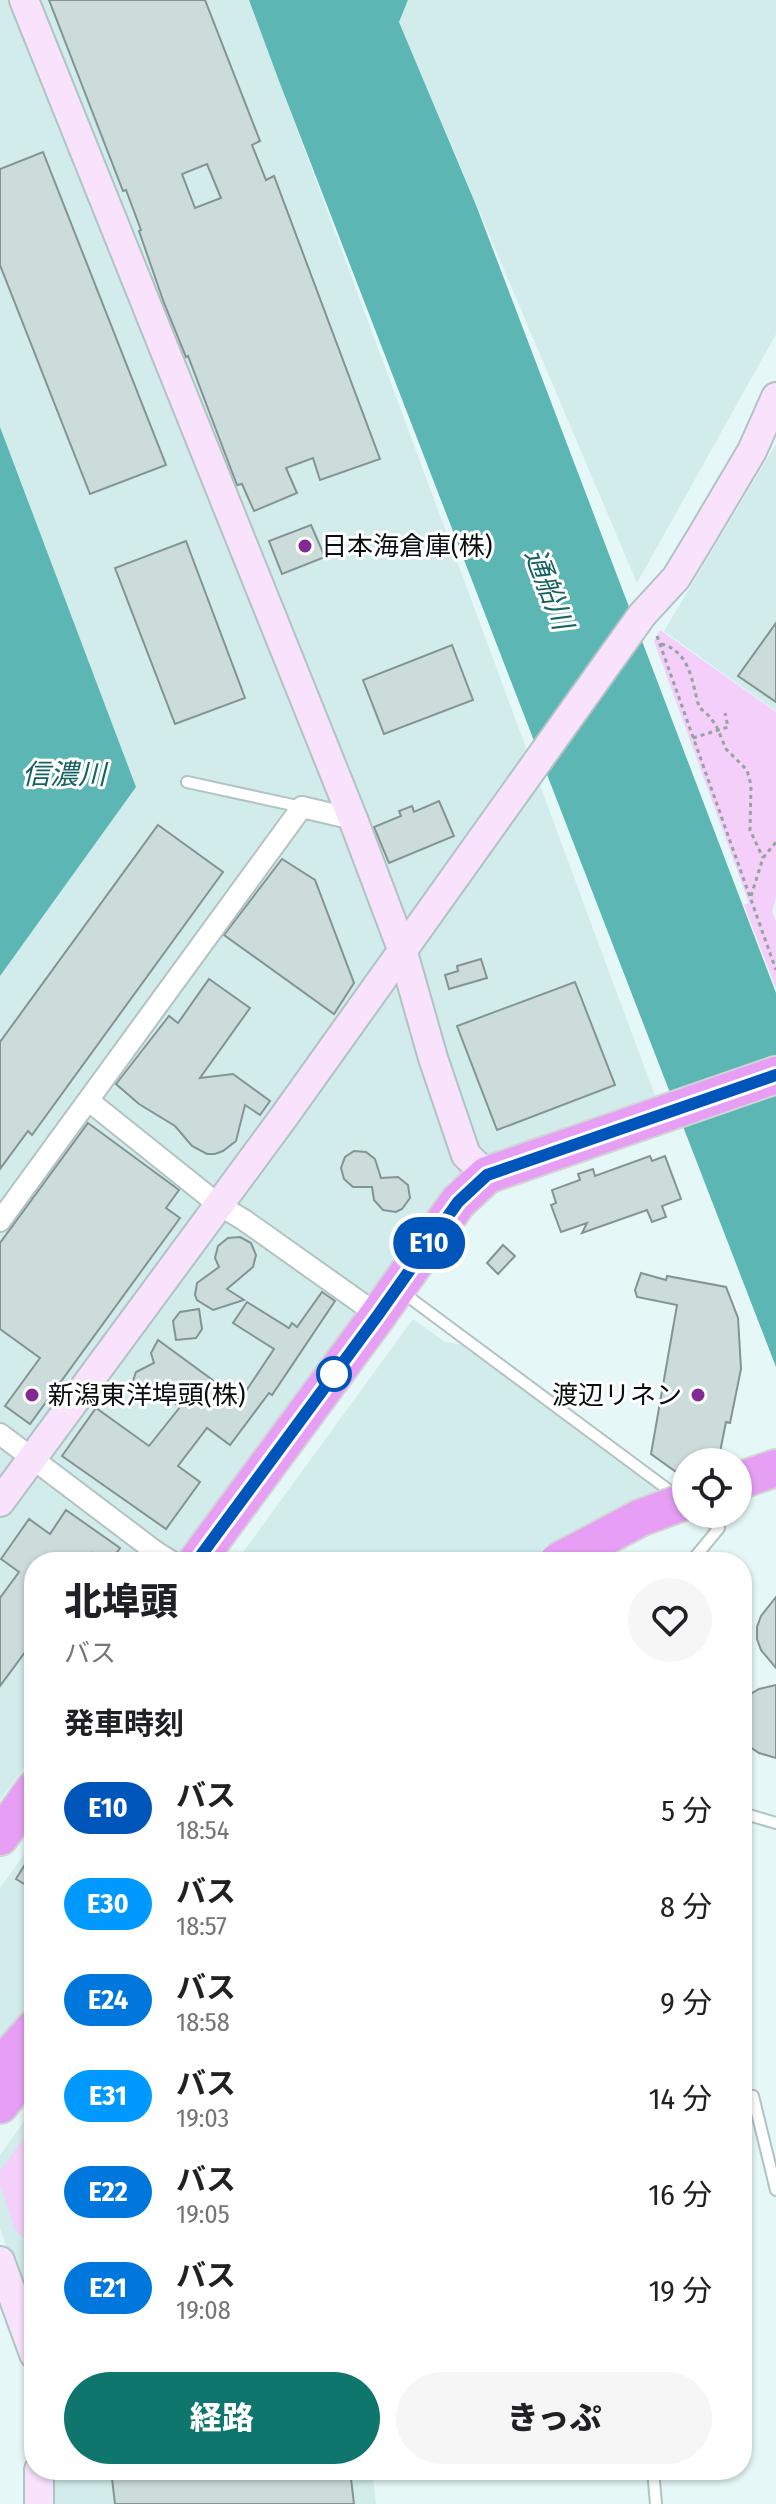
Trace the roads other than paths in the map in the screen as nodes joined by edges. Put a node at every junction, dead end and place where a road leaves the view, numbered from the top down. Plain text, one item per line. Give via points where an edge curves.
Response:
1 (24, 0) edge
2 (776, 397) edge
3 (187, 782) dead end
4 (302, 807) junction
5 (353, 819) junction
6 (402, 949) junction
7 (776, 1075) edge
8 (89, 1101) junction
9 (487, 1175) junction
10 (219, 1205) junction
11 (0, 1221) edge
12 (388, 1302) junction
13 (0, 1434) edge
14 (32, 1458) junction
15 (776, 1468) edge
16 (752, 1476) edge
17 (776, 1488) edge
18 (672, 1493) edge
19 (752, 1496) edge
20 (0, 1502) edge
21 (672, 1507) edge
22 (672, 1526) edge
23 (719, 1528) edge
24 (156, 1552) edge
25 (203, 1552) edge
26 (576, 1552) edge
27 (615, 1552) edge
28 (699, 1552) edge
29 (24, 1803) edge
30 (752, 1816) edge
31 (776, 1823) edge
32 (0, 1837) edge
33 (24, 2039) edge
34 (0, 2067) edge
35 (24, 2075) edge
36 (752, 2096) edge
37 (0, 2105) edge
38 (776, 2190) edge
39 (0, 2261) edge
40 (24, 2327) edge
41 (39, 2480) edge
42 (654, 2480) edge
43 (39, 2504) edge
44 (656, 2504) edge

1 - 5 street
2 - 6 street via 752,451 649,626 514,795
3 - 4 lane
4 - 5 street
4 - 8 street
5 - 6 street
6 - 9 street via 466,1155
6 - 10 street
7 - 9 highway
8 - 10 street
8 - 11 street
9 - 12 highway via 458,1202
10 - 12 street
10 - 14 street
12 - 18 lane
12 - 25 highway
13 - 14 street
14 - 20 street
14 - 24 street
15 - 16 highway
17 - 19 highway
21 - 26 highway, bridge
22 - 27 highway
23 - 28 lane
29 - 32 highway
30 - 31 lane
33 - 34 highway
35 - 37 highway
36 - 38 lane
39 - 40 street
41 - 43 street
42 - 44 lane

